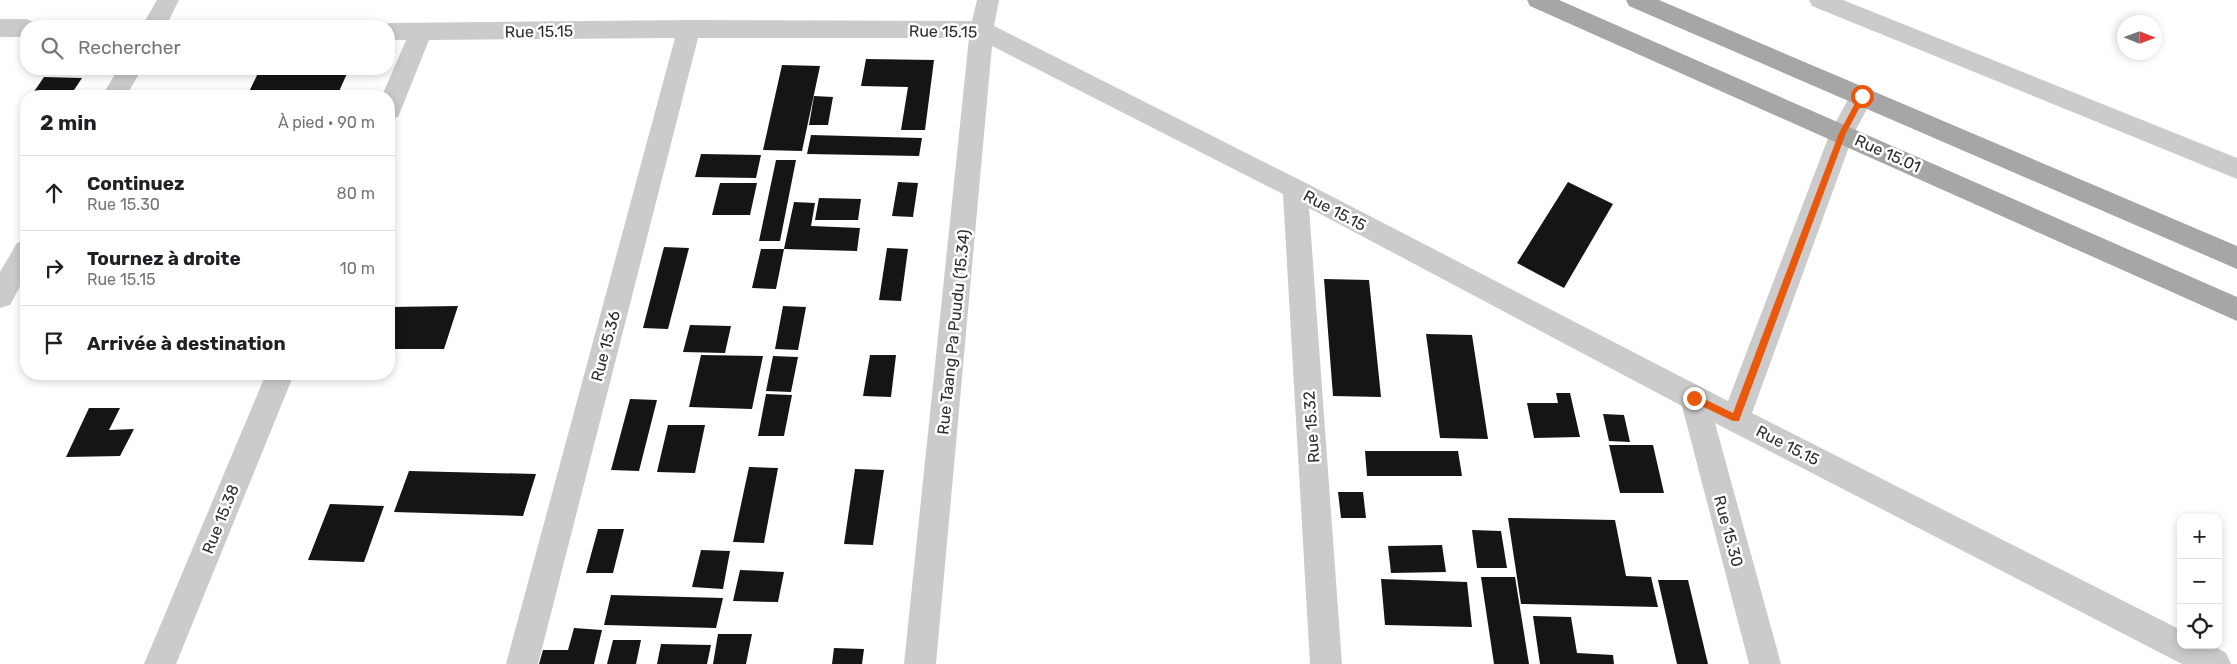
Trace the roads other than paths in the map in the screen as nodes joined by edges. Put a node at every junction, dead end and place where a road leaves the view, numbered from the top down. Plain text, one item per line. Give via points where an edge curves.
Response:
1 (168, 0) edge
2 (988, 0) edge
3 (1538, 0) edge
4 (1637, 0) edge
5 (1820, 0) edge
6 (157, 20) edge
7 (0, 28) edge
8 (20, 28) edge
9 (689, 29) junction
10 (982, 30) junction
11 (395, 32) edge
12 (421, 32) junction
13 (126, 75) edge
14 (118, 90) edge
15 (395, 95) edge
16 (1862, 96) junction
17 (1842, 133) junction
18 (2237, 169) edge
19 (1295, 189) junction
20 (2237, 258) edge
21 (20, 262) edge
22 (0, 297) edge
23 (2237, 309) edge
24 (278, 380) edge
25 (1694, 398) junction
26 (1736, 418) junction
27 (2179, 653) edge
28 (160, 664) edge
29 (522, 664) edge
30 (920, 664) edge
31 (1326, 664) edge
32 (1765, 664) edge
33 (2215, 664) edge

1 - 6 street
2 - 10 street, Rue Taang Pa Puudu (15.34)
3 - 17 main road, Rue 15.01
4 - 16 main road
5 - 18 street
7 - 8 street
9 - 10 street, Rue 15.15
9 - 12 street, Rue 15.15
9 - 29 street, Rue 15.36
10 - 19 street, Rue 15.15
10 - 30 street, Rue Taang Pa Puudu (15.34)
11 - 12 street, Rue 15.15
12 - 15 street
13 - 14 street
16 - 17 street
16 - 20 main road
17 - 23 main road, Rue 15.01
17 - 26 street
19 - 25 street, Rue 15.15
19 - 31 street, Rue 15.32
21 - 22 street
24 - 28 street, Rue 15.38
25 - 26 street, Rue 15.15
25 - 32 street, Rue 15.30
26 - 27 street, Rue 15.15
27 - 33 street, Rue 15.15

